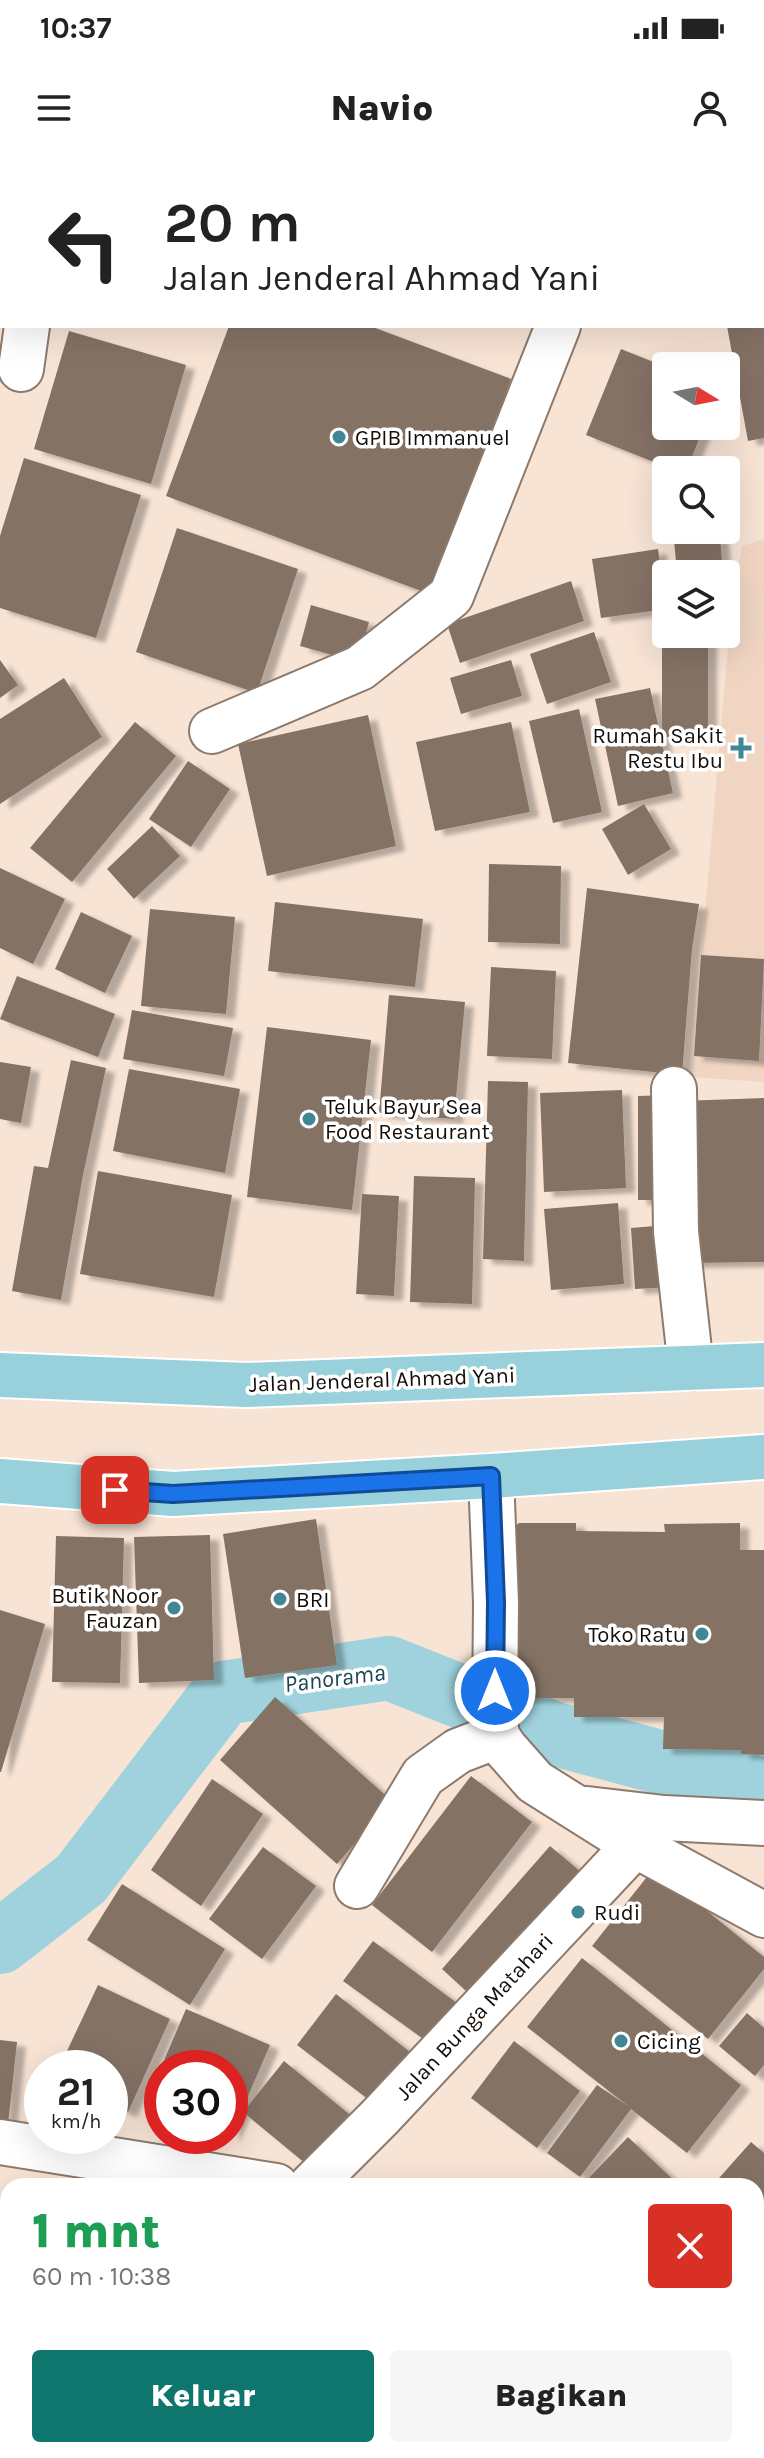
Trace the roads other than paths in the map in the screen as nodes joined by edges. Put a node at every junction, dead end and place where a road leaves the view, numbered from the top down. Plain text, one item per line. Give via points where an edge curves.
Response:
1 (27, 328) edge
2 (557, 328) edge
3 (21, 369) dead end
4 (212, 731) dead end
5 (674, 1089) dead end
6 (764, 1365) edge
7 (691, 1368) junction
8 (0, 1375) edge
9 (764, 1457) edge
10 (491, 1476) junction
11 (0, 1481) edge
12 (496, 1728) junction
13 (577, 1807) junction
14 (764, 1823) edge
15 (635, 1845) junction
16 (357, 1886) dead end
17 (764, 1915) edge
18 (0, 2142) edge
19 (226, 2178) edge
20 (319, 2178) edge

1 - 3 street
2 - 4 street via 451,596 360,668
5 - 7 street via 676,1232
6 - 7 main road, Jalan Jenderal Ahmad Yani
7 - 8 main road, Jalan Jenderal Ahmad Yani via 246,1385
9 - 10 main road
10 - 11 main road via 173,1494
10 - 12 street
12 - 13 street via 535,1782
12 - 16 street via 423,1776
13 - 14 street
13 - 15 street
15 - 17 street
15 - 20 street, Jalan Bunga Matahari
18 - 19 street

